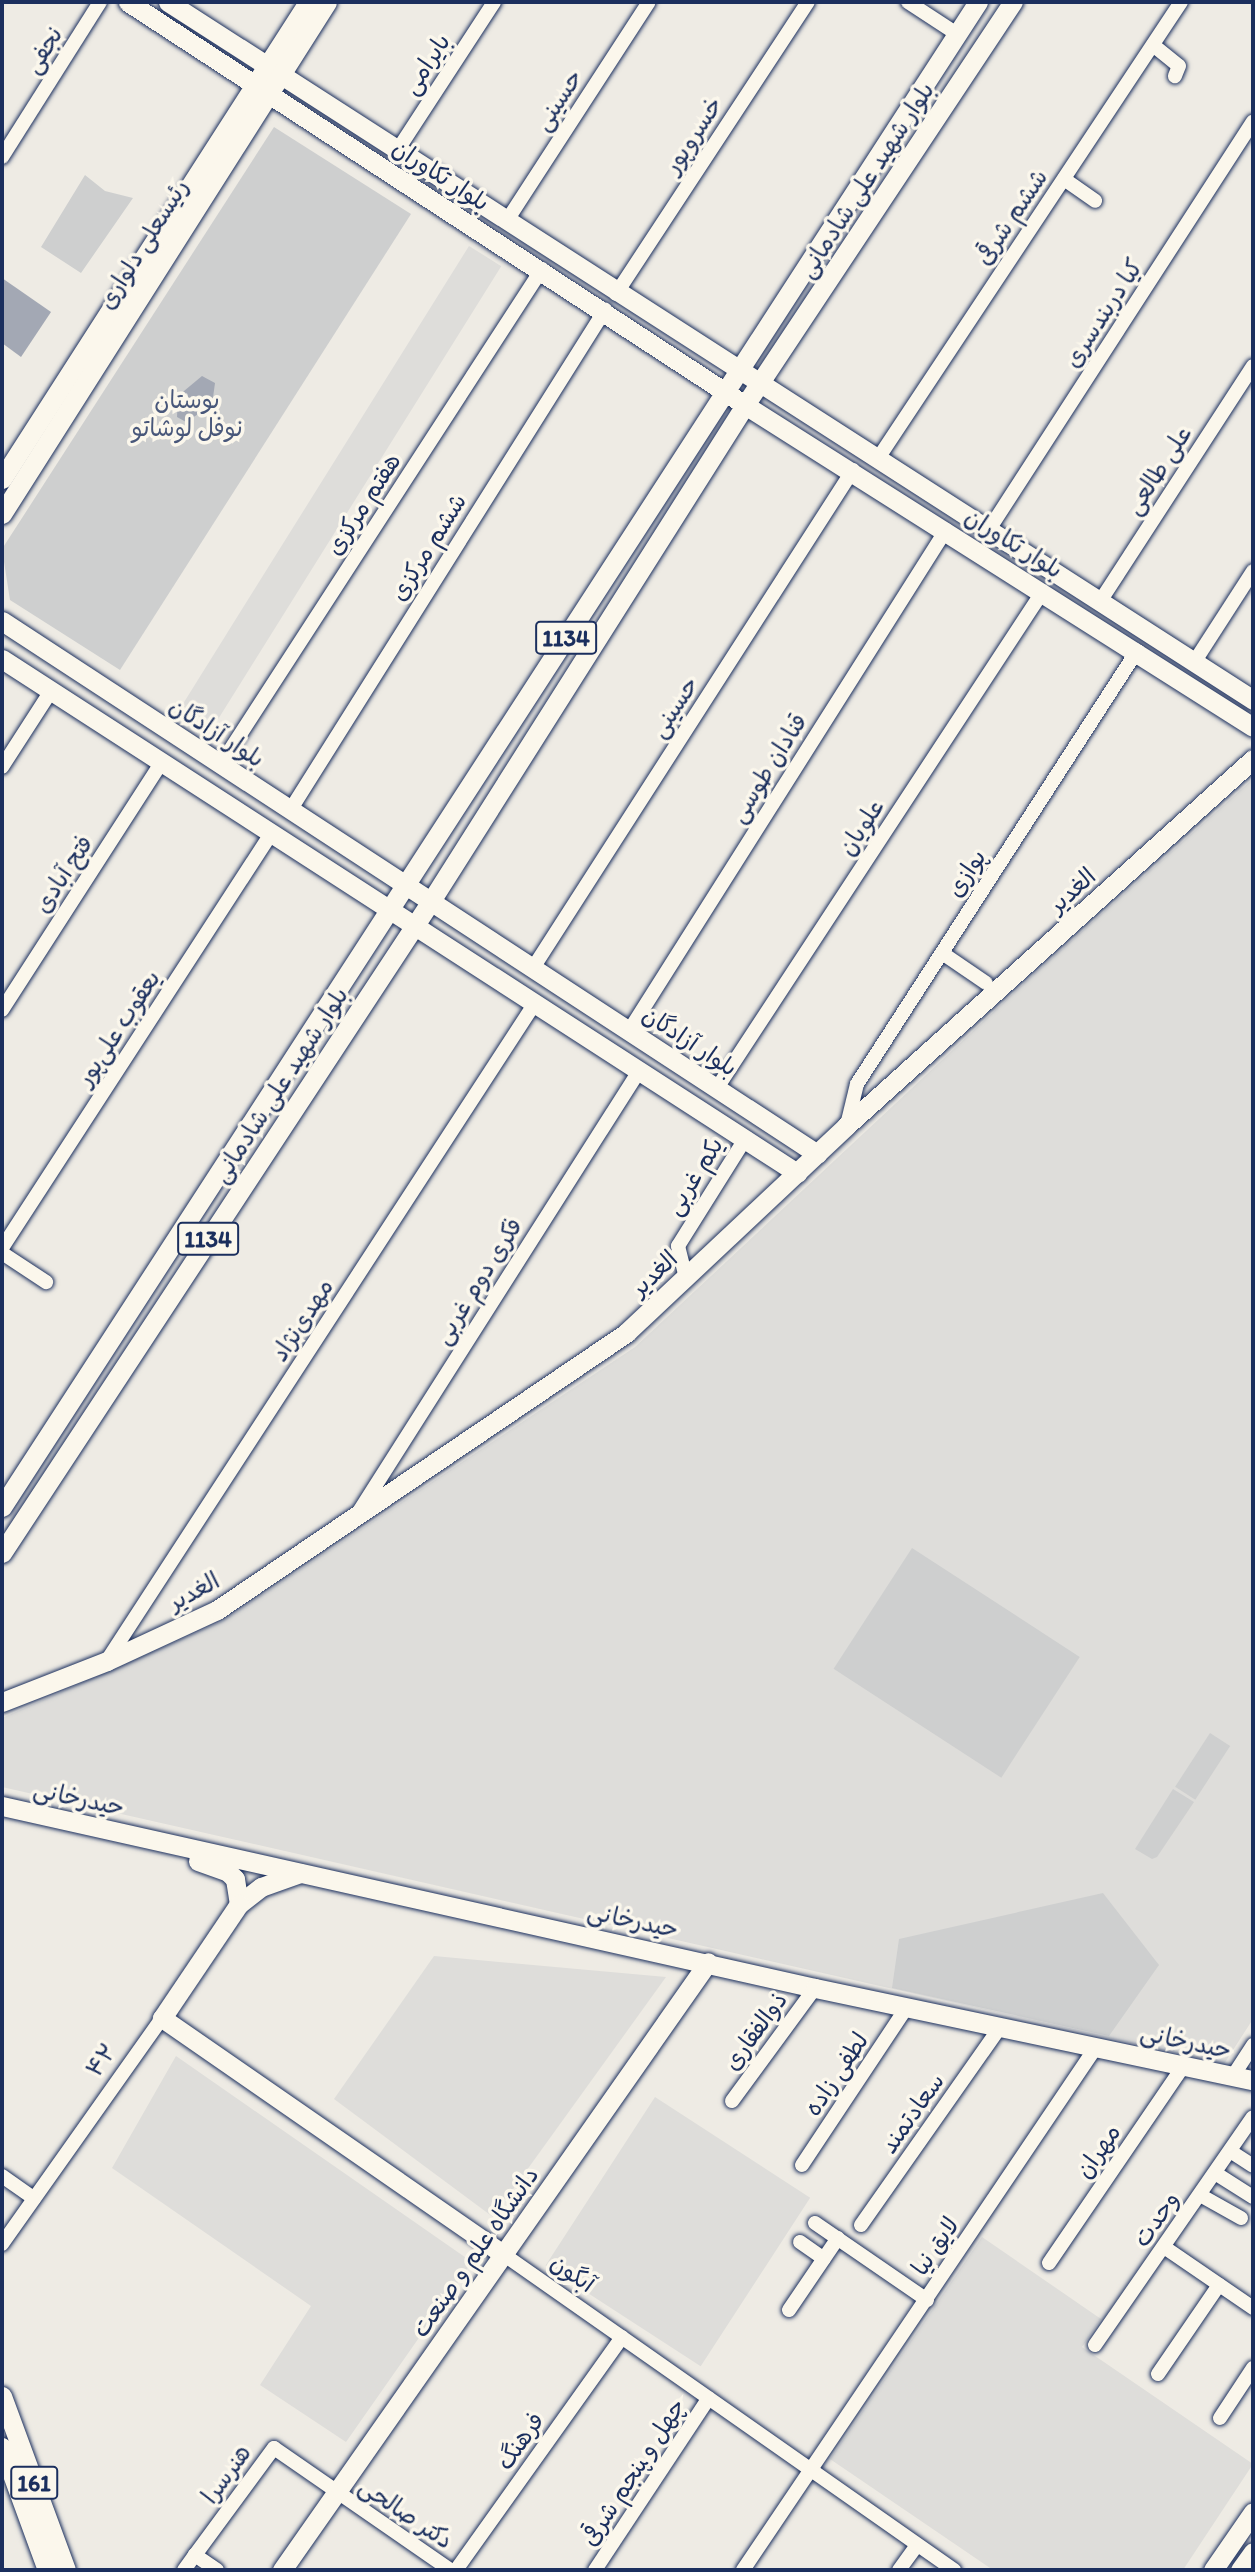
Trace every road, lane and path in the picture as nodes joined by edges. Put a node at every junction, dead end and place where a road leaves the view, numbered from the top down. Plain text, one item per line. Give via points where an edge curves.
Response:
1 (100, 2) edge
2 (128, 2) edge
3 (168, 2) edge
4 (308, 2) edge
5 (327, 2) edge
6 (494, 2) edge
7 (649, 2) edge
8 (808, 2) edge
9 (908, 2) edge
10 (978, 2) edge
11 (1013, 2) edge
12 (1181, 2) edge
13 (957, 34) junction
14 (1153, 45) junction
15 (272, 70) junction
16 (1175, 76) dead end
17 (261, 88) junction
18 (1253, 122) edge
19 (1249, 138) edge
20 (397, 151) junction
21 (2, 157) edge
22 (1063, 179) junction
23 (1095, 201) dead end
24 (506, 222) junction
25 (542, 269) junction
26 (610, 302) junction
27 (1253, 366) edge
28 (737, 371) junction
29 (760, 385) junction
30 (725, 391) junction
31 (746, 405) junction
32 (879, 457) junction
33 (853, 470) junction
34 (2, 479) edge
35 (2, 514) edge
36 (990, 528) junction
37 (946, 530) junction
38 (1253, 571) edge
39 (1043, 591) junction
40 (1101, 600) junction
41 (2, 621) edge
42 (1137, 650) junction
43 (2, 659) edge
44 (1195, 661) junction
45 (51, 691) junction
46 (1253, 700) edge
47 (1253, 727) edge
48 (1253, 759) edge
49 (162, 762) junction
50 (221, 764) junction
51 (2, 767) edge
52 (290, 809) junction
53 (272, 833) junction
54 (407, 885) junction
55 (431, 901) junction
56 (391, 909) junction
57 (415, 925) junction
58 (942, 953) junction
59 (533, 968) junction
60 (986, 983) dead end
61 (535, 1003) junction
62 (2, 1010) edge
63 (629, 1031) junction
64 (639, 1071) junction
65 (718, 1088) junction
66 (846, 1126) junction
67 (744, 1139) junction
68 (817, 1154) junction
69 (797, 1173) junction
70 (2, 1251) edge
71 (686, 1278) junction
72 (46, 1282) dead end
73 (2, 1507) edge
74 (356, 1516) junction
75 (2, 1553) edge
76 (107, 1661) junction
77 (2, 1702) edge
78 (2, 1806) edge
79 (2, 1819) edge
80 (303, 1872) junction
81 (239, 1904) junction
82 (708, 1962) junction
83 (815, 1988) junction
84 (907, 2007) junction
85 (162, 2018) junction
86 (1000, 2027) junction
87 (1253, 2045) edge
88 (1096, 2047) junction
89 (1184, 2065) junction
90 (1233, 2076) junction
91 (1253, 2080) edge
92 (732, 2101) dead end
93 (1253, 2118) edge
94 (1230, 2151) junction
95 (802, 2165) dead end
96 (1253, 2166) edge
97 (1215, 2173) junction
98 (2, 2176) edge
99 (1199, 2195) junction
100 (1253, 2197) edge
101 (34, 2198) junction
102 (1241, 2218) dead end
103 (815, 2223) dead end
104 (861, 2225) dead end
105 (522, 2228) junction
106 (474, 2234) junction
107 (838, 2238) junction
108 (800, 2242) dead end
109 (2, 2244) edge
110 (1164, 2247) junction
111 (503, 2254) junction
112 (824, 2259) junction
113 (1049, 2263) dead end
114 (1219, 2285) junction
115 (927, 2300) junction
116 (1253, 2308) edge
117 (789, 2310) dead end
118 (622, 2337) junction
119 (1095, 2345) dead end
120 (1253, 2368) edge
121 (1158, 2374) dead end
122 (2, 2396) edge
123 (709, 2398) junction
124 (1220, 2418) dead end
125 (2, 2447) edge
126 (812, 2471) junction
127 (336, 2492) junction
128 (1253, 2512) edge
129 (917, 2545) junction
130 (1253, 2552) edge
131 (195, 2555) junction
132 (47, 2570) edge
133 (66, 2570) edge
134 (184, 2570) edge
135 (217, 2570) edge
136 (282, 2570) edge
137 (450, 2570) edge
138 (456, 2570) edge
139 (595, 2570) edge
140 (743, 2570) edge
141 (899, 2570) edge
142 (954, 2570) edge
143 (1213, 2570) edge
144 (1240, 2570) edge

1 - 21 street, نجفی
2 - 17 main road, بلوار تکاوران
3 - 15 main road, بلوار تکاوران
4 - 15 main road, رئیسعلی دلواری
5 - 15 main road, رئیسعلی دلواری
6 - 20 street, بایرامی
7 - 24 street, حسینی
8 - 26 street, خسروپور
9 - 13 street
10 - 13 main road, بلوار شهید علی شادمانی / 1134
11 - 29 main road, بلوار شهید علی شادمانی / 1134
12 - 14 street, ششم شرقی
13 - 28 main road, بلوار شهید علی شادمانی / 1134
14 - 16 street via 1180,66
14 - 22 street, ششم شرقی
15 - 17 main road, رئیسعلی دلواری
15 - 20 main road, بلوار تکاوران
17 - 25 main road, بلوار تکاوران
17 - 34 main road, رئیسعلی دلواری
17 - 35 main road, رئیسعلی دلواری
18 - 19 street, کیا دربندسری
19 - 36 street, کیا دربندسری
20 - 24 main road, بلوار تکاوران
22 - 23 street
22 - 32 street, ششم شرقی
24 - 26 main road, بلوار تکاوران
25 - 26 main road, بلوار تکاوران
25 - 50 street, هفتم مرکزی
26 - 28 main road, بلوار تکاوران
26 - 30 main road, بلوار تکاوران
26 - 52 street, ششم مرکزی
27 - 40 street, علی طالعی
28 - 29 main road, بلوار تکاوران
28 - 30 main road, 1134
29 - 31 main road, 1134
29 - 32 main road, بلوار تکاوران
30 - 31 main road, بلوار تکاوران
30 - 54 main road, 1134
31 - 33 main road, بلوار تکاوران
31 - 55 main road, 1134
32 - 36 main road, بلوار تکاوران
33 - 37 main road, بلوار تکاوران
33 - 59 street, حسینی
36 - 40 main road, بلوار تکاوران
37 - 39 main road, بلوار تکاوران
37 - 63 street, قنادان طوسی
38 - 44 street
39 - 42 main road, بلوار تکاوران
39 - 65 street, علویان
40 - 44 main road, بلوار تکاوران
41 - 50 main road, بلوار آزادگان
42 - 47 main road, بلوار تکاوران
42 - 58 street, پوازی
43 - 45 main road
44 - 46 main road, بلوار تکاوران
45 - 49 main road
45 - 51 street
48 - 66 main road, الغدیر
49 - 53 main road
49 - 62 street, فتح آبادی
50 - 52 main road, بلوار آزادگان
52 - 54 main road, بلوار آزادگان
53 - 56 main road
53 - 70 street, یعقوب علی‌پور
54 - 55 main road, بلوار آزادگان
54 - 56 main road, 1134
55 - 57 main road, 1134
55 - 59 main road, بلوار آزادگان
56 - 57 main road
56 - 73 main road, بلوار شهید علی شادمانی / 1134
57 - 61 main road
57 - 75 main road, بلوار شهید علی شادمانی / 1134
58 - 60 street
58 - 66 street, پوازی via 857,1084
59 - 63 main road, بلوار آزادگان
61 - 64 main road
61 - 76 street, مهدی‌نژاد
63 - 65 main road, بلوار آزادگان
64 - 67 main road
64 - 74 street, فکری دوم غربی
65 - 68 main road, بلوار آزادگان
66 - 68 main road, الغدیر
67 - 69 main road
67 - 71 street, یکم غربی via 678,1246
68 - 69 main road, الغدیر
69 - 71 main road, الغدیر
70 - 72 street
71 - 74 main road, الغدیر via 627,1332
74 - 76 main road, الغدیر via 217,1610
76 - 77 main road, الغدیر
78 - 80 main road, حیدرخانی
79 - 81 main road, حیدرخانی via 216,1865 235,1879
80 - 81 main road via 261,1887
80 - 82 main road, حیدرخانی
81 - 85 main road, ۴۲
82 - 83 main road, حیدرخانی
82 - 105 main road, دانشگاه علم و صنعت
83 - 84 main road, حیدرخانی
83 - 92 street, ذوالفقاری
84 - 86 main road, حیدرخانی
84 - 95 street, لطفی زاده
85 - 101 street, ۴۲
85 - 106 main road, آبگون
86 - 88 main road, حیدرخانی
86 - 104 street, سعادتمند
87 - 90 street
88 - 89 main road, حیدرخانی
88 - 115 street, لایق نیا
89 - 90 main road, حیدرخانی
89 - 113 street, مهران
90 - 91 main road, حیدرخانی
93 - 94 street, وحدت
94 - 96 street
94 - 97 street, وحدت
97 - 99 street, وحدت
97 - 100 street
98 - 101 street
99 - 102 street
99 - 110 street, وحدت
101 - 109 street, ۴۲
103 - 107 street
105 - 106 main road via 495,2239
105 - 111 main road, دانشگاه علم و صنعت
106 - 111 main road, آبگون
107 - 112 street
107 - 115 street
108 - 112 street
110 - 114 street
110 - 119 street, وحدت
111 - 118 street, آبگون
111 - 127 main road, دانشگاه علم و صنعت
112 - 117 street
114 - 116 street
114 - 121 street
115 - 126 street, لایق نیا
118 - 123 street, آبگون
118 - 138 street, فرهنگ
120 - 124 street
122 - 133 main road, 161
123 - 126 street, آبگون
123 - 139 street, چهل و ‍پنجم شرقی
125 - 132 main road, 161
126 - 129 street, آبگون
126 - 140 street, لایق نیا
127 - 131 street, هنرسرا via 274,2448
127 - 136 main road, دانشگاه علم و صنعت
127 - 137 street, دکتر صالحی
128 - 143 main road
129 - 141 street
129 - 142 street, آبگون
130 - 144 main road
131 - 134 street, هنرسرا
131 - 135 street

